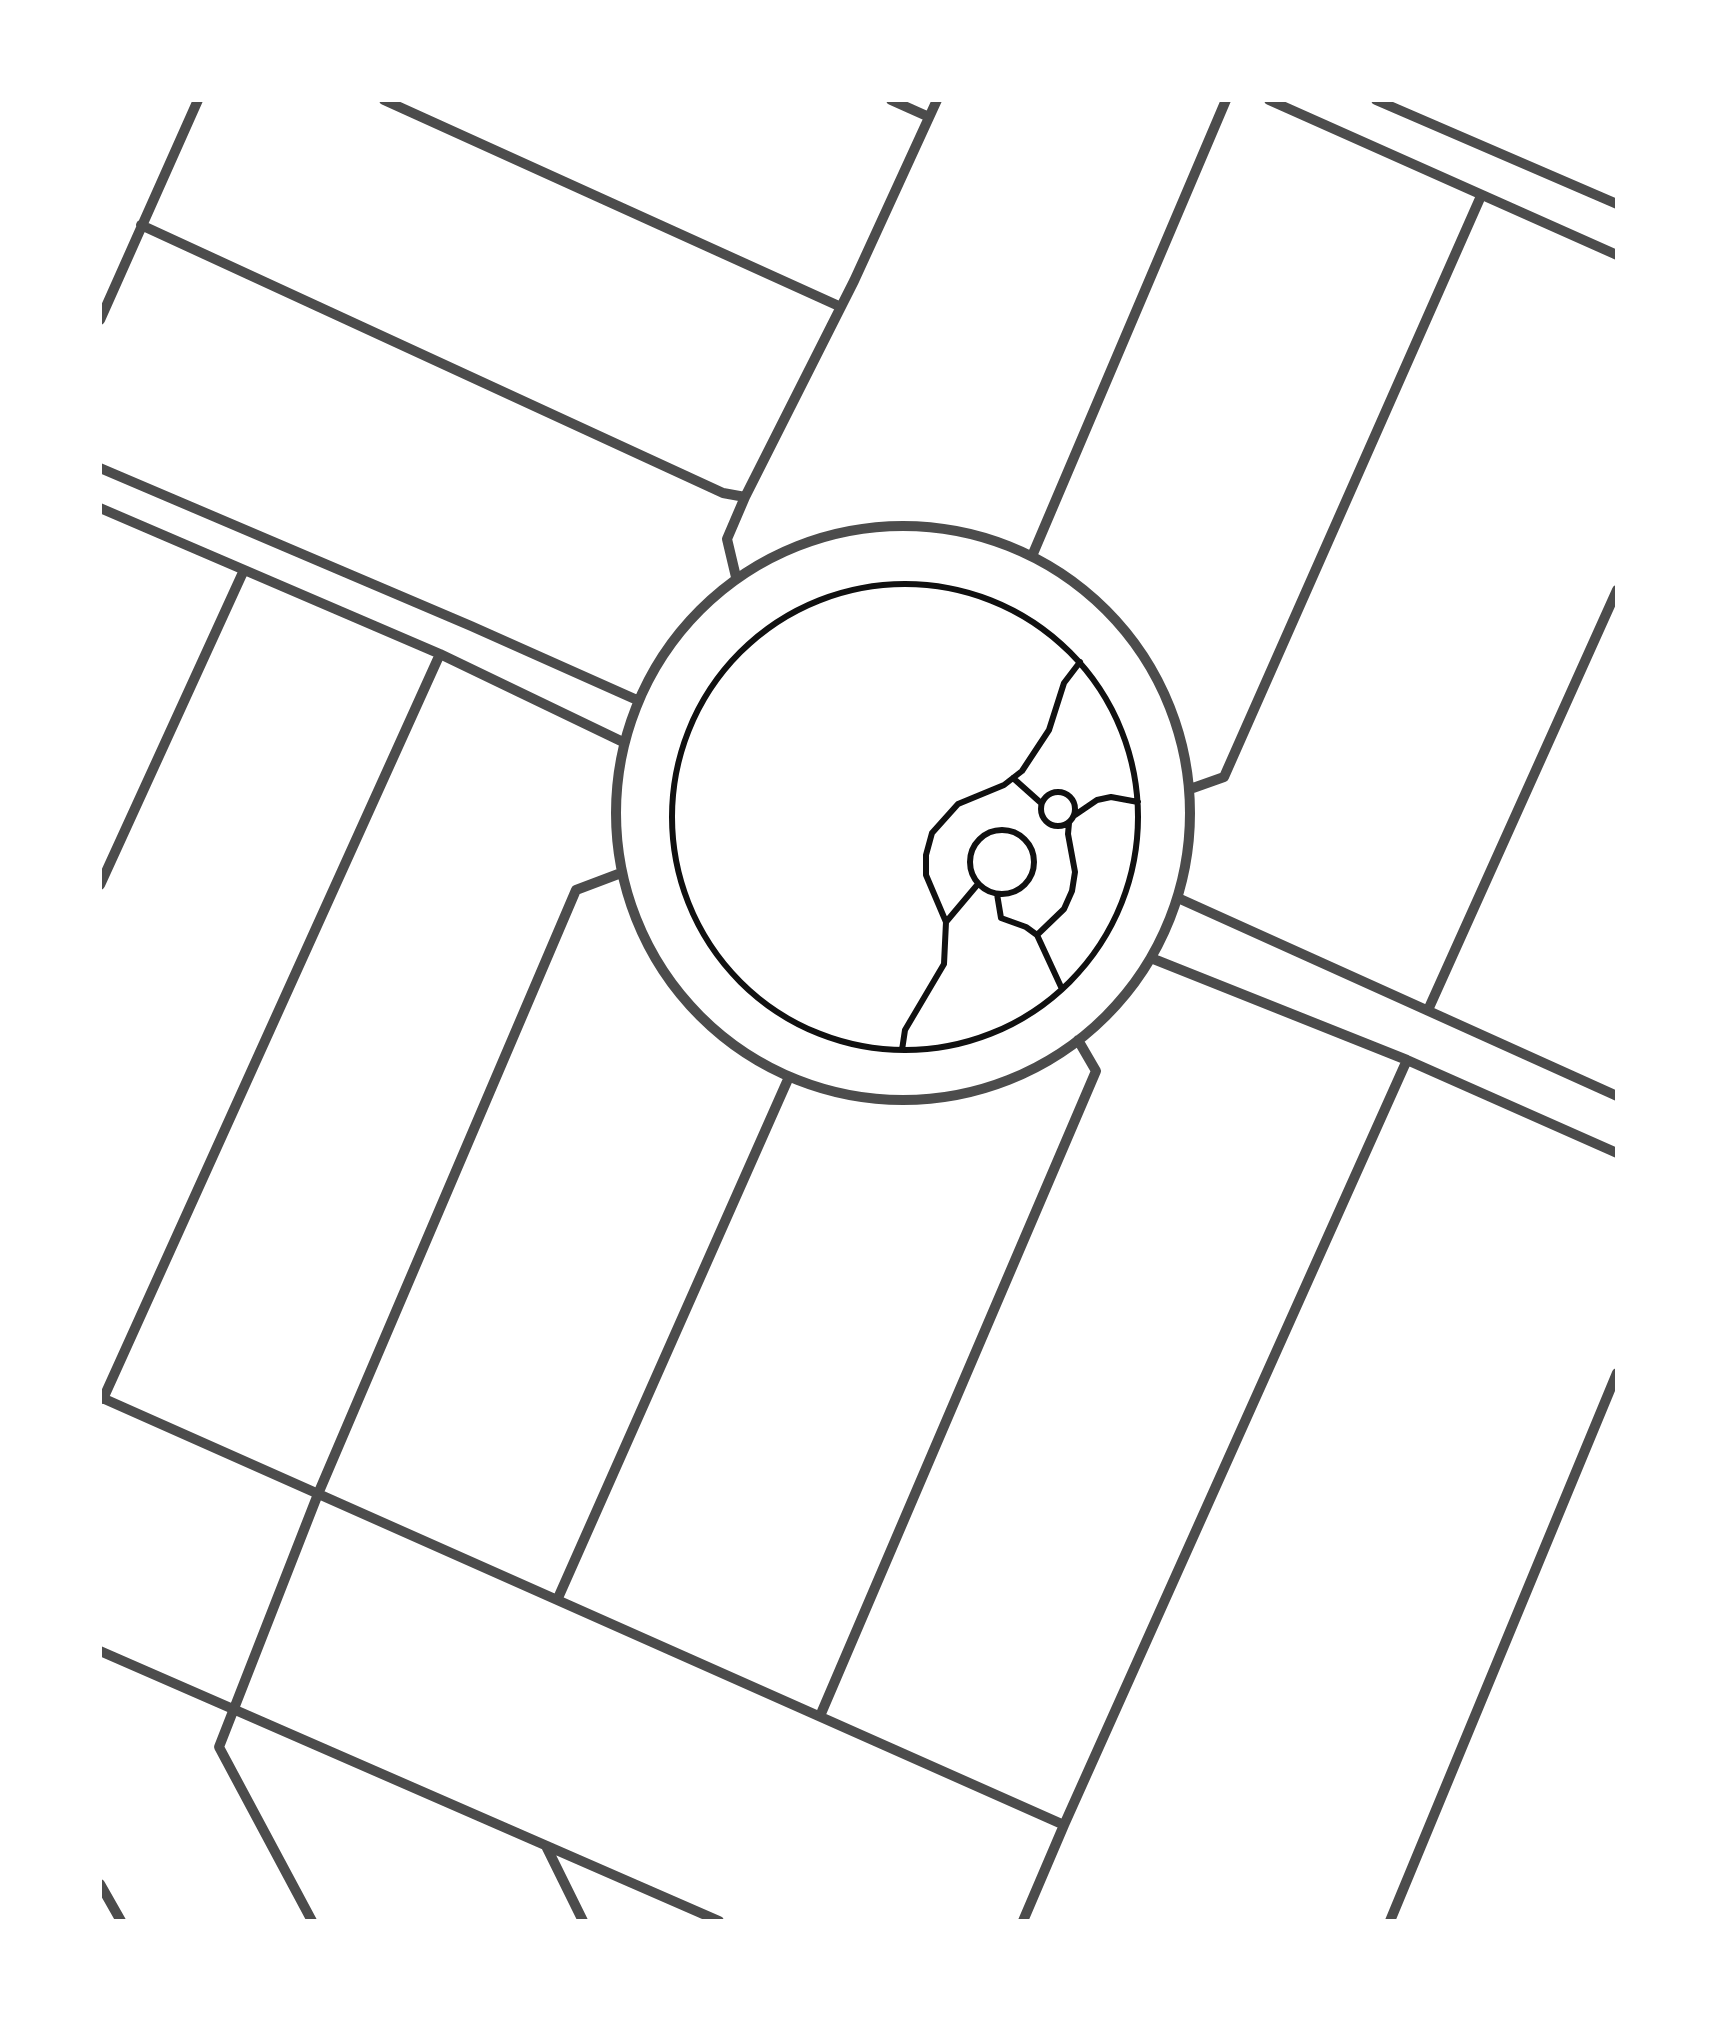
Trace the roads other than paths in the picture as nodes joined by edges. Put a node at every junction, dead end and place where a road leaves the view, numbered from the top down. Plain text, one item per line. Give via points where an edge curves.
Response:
1 (198, 100) edge
2 (384, 100) edge
3 (891, 100) edge
4 (937, 100) edge
5 (1226, 100) edge
6 (1269, 100) edge
7 (1376, 100) edge
8 (929, 117) junction
9 (1481, 196) junction
10 (1617, 204) edge
11 (141, 225) junction
12 (1617, 255) edge
13 (841, 307) junction
14 (100, 320) edge
15 (100, 468) edge
16 (745, 497) junction
17 (100, 508) edge
18 (1032, 556) junction
19 (244, 570) junction
20 (736, 577) junction
21 (1617, 590) edge
22 (440, 654) junction
23 (637, 700) junction
24 (623, 742) junction
25 (1192, 788) junction
26 (621, 873) junction
27 (100, 884) edge
28 (1178, 898) junction
29 (1151, 958) junction
30 (1428, 1010) junction
31 (1078, 1040) junction
32 (1407, 1060) junction
33 (789, 1077) junction
34 (1617, 1096) edge
35 (1617, 1152) edge
36 (1617, 1373) edge
37 (102, 1398) edge
38 (318, 1494) junction
39 (558, 1598) junction
40 (100, 1650) edge
41 (233, 1709) junction
42 (820, 1716) junction
43 (1064, 1825) junction
44 (546, 1846) junction
45 (100, 1884) edge
46 (121, 1921) edge
47 (312, 1921) edge
48 (583, 1921) edge
49 (719, 1921) edge
50 (1022, 1921) edge
51 (1390, 1921) edge

1 - 11 street
2 - 13 street
3 - 8 street
4 - 8 street
5 - 18 street
6 - 9 street
7 - 10 street
8 - 13 street
9 - 12 street
9 - 25 street via 1224,777
11 - 14 street
11 - 16 street via 723,493
13 - 16 street
15 - 23 street
16 - 20 street via 727,540
17 - 19 street
18 - 20 street via 974,534 897,526 850,530 790,548
18 - 25 street via 1086,591 1132,638 1165,694
19 - 22 street
19 - 27 street
20 - 23 street via 678,631
21 - 30 street
22 - 24 street
22 - 37 street
23 - 24 street
24 - 26 street via 614,802
25 - 28 street via 1188,860
26 - 33 street via 634,918 660,968 695,1012 739,1050
26 - 38 street via 576,890
28 - 29 street
28 - 30 street
29 - 31 street via 1119,1002
29 - 32 street
30 - 34 street
31 - 33 street via 1026,1072 968,1092 908,1100 847,1095
31 - 42 street via 1096,1071
32 - 35 street
32 - 43 street
33 - 39 street
36 - 51 street
37 - 38 street
38 - 39 street
38 - 41 street
39 - 42 street
40 - 41 street
41 - 44 street
41 - 47 street via 219,1747
42 - 43 street
43 - 50 street
44 - 48 street
44 - 49 street
45 - 46 street

